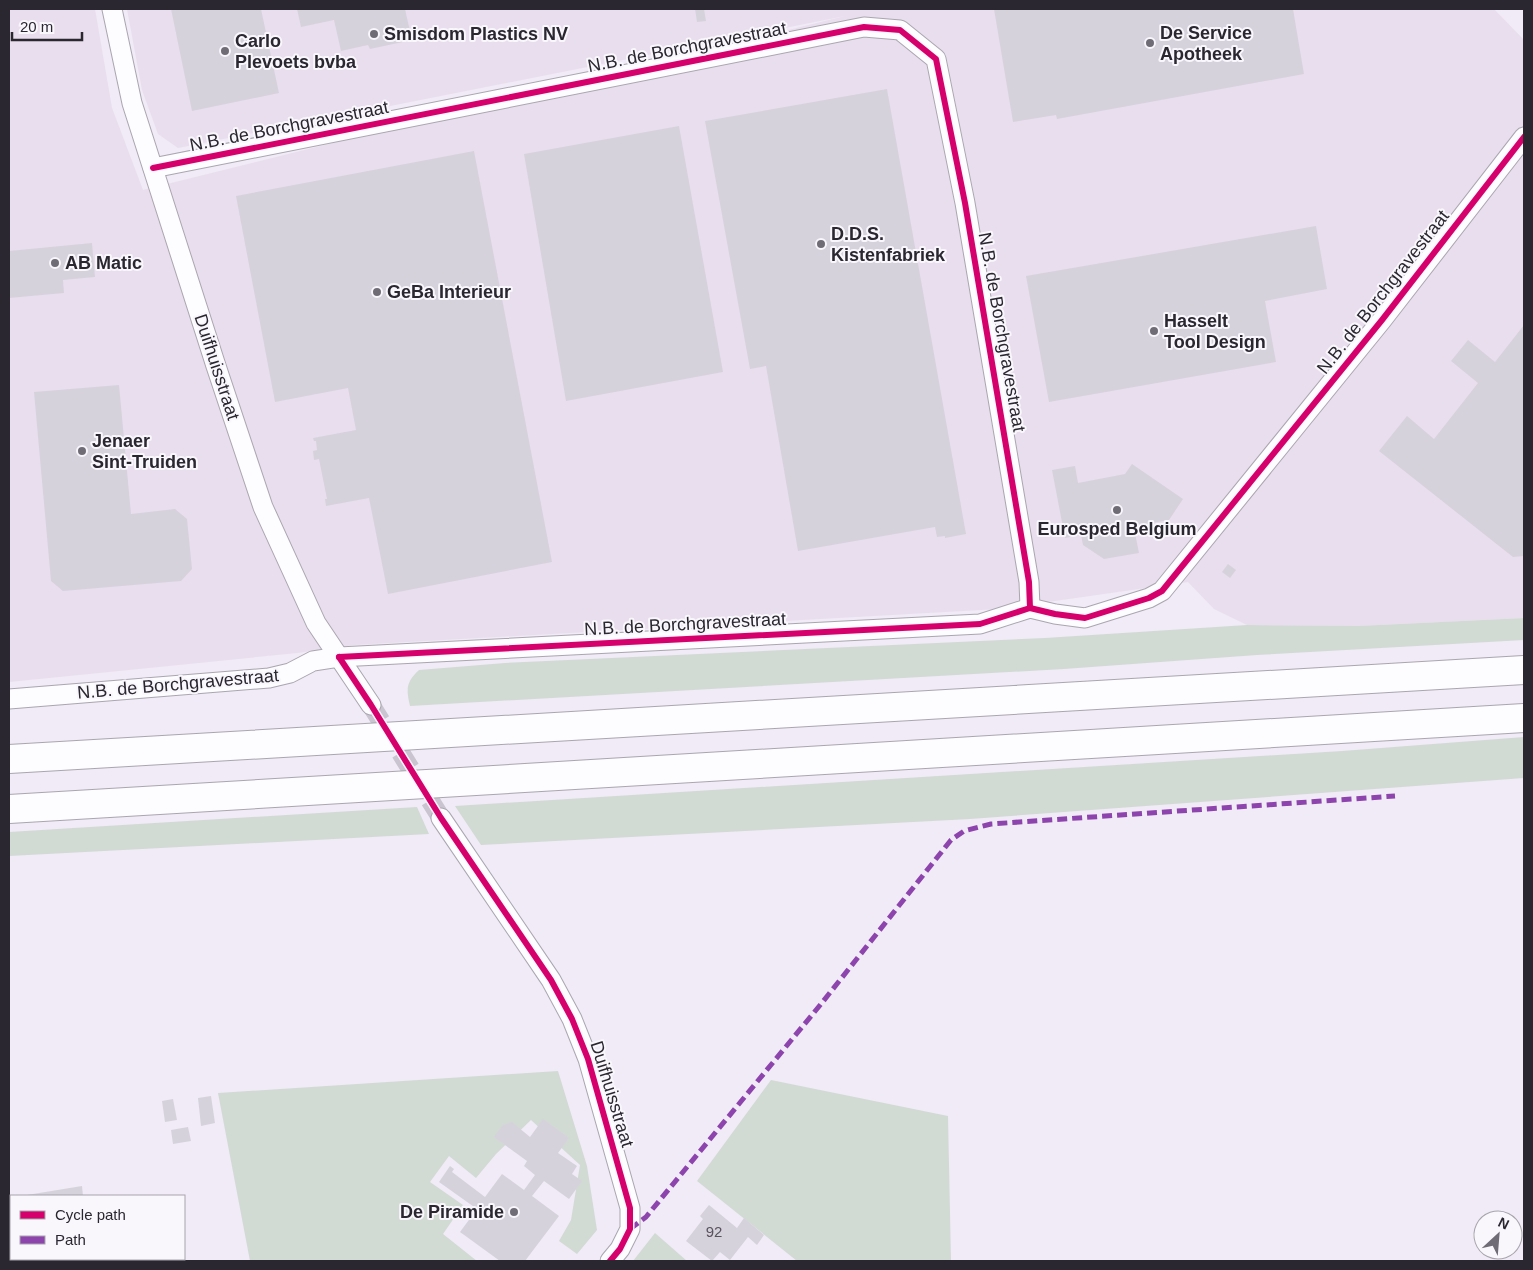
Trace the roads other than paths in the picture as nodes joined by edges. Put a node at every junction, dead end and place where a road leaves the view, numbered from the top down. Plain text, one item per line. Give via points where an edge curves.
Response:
1 (112, 9) edge
2 (1524, 137) edge
3 (153, 168) junction
4 (1030, 608) junction
5 (339, 657) junction
6 (1524, 670) edge
7 (9, 699) edge
8 (371, 705) tunnel mouth
9 (1524, 718) edge
10 (9, 759) edge
11 (9, 809) edge
12 (441, 818) tunnel mouth
13 (610, 1261) edge

1 - 3 street, Duifhuisstraat via 132,103
2 - 4 street, N.B. de Borchgravestraat via 1382,320 1162,591 1085,618
3 - 4 street, N.B. de Borchgravestraat via 864,28 900,30 936,59 965,203 1029,582
3 - 5 street, Duifhuisstraat via 263,507 316,623
4 - 5 street, N.B. de Borchgravestraat via 980,624
5 - 7 street, N.B. de Borchgravestraat via 314,660 290,673 269,678
5 - 8 street, Duifhuisstraat
6 - 10 highway
9 - 11 highway
12 - 13 street, Duifhuisstraat via 551,980 588,1059 630,1208 630,1229

